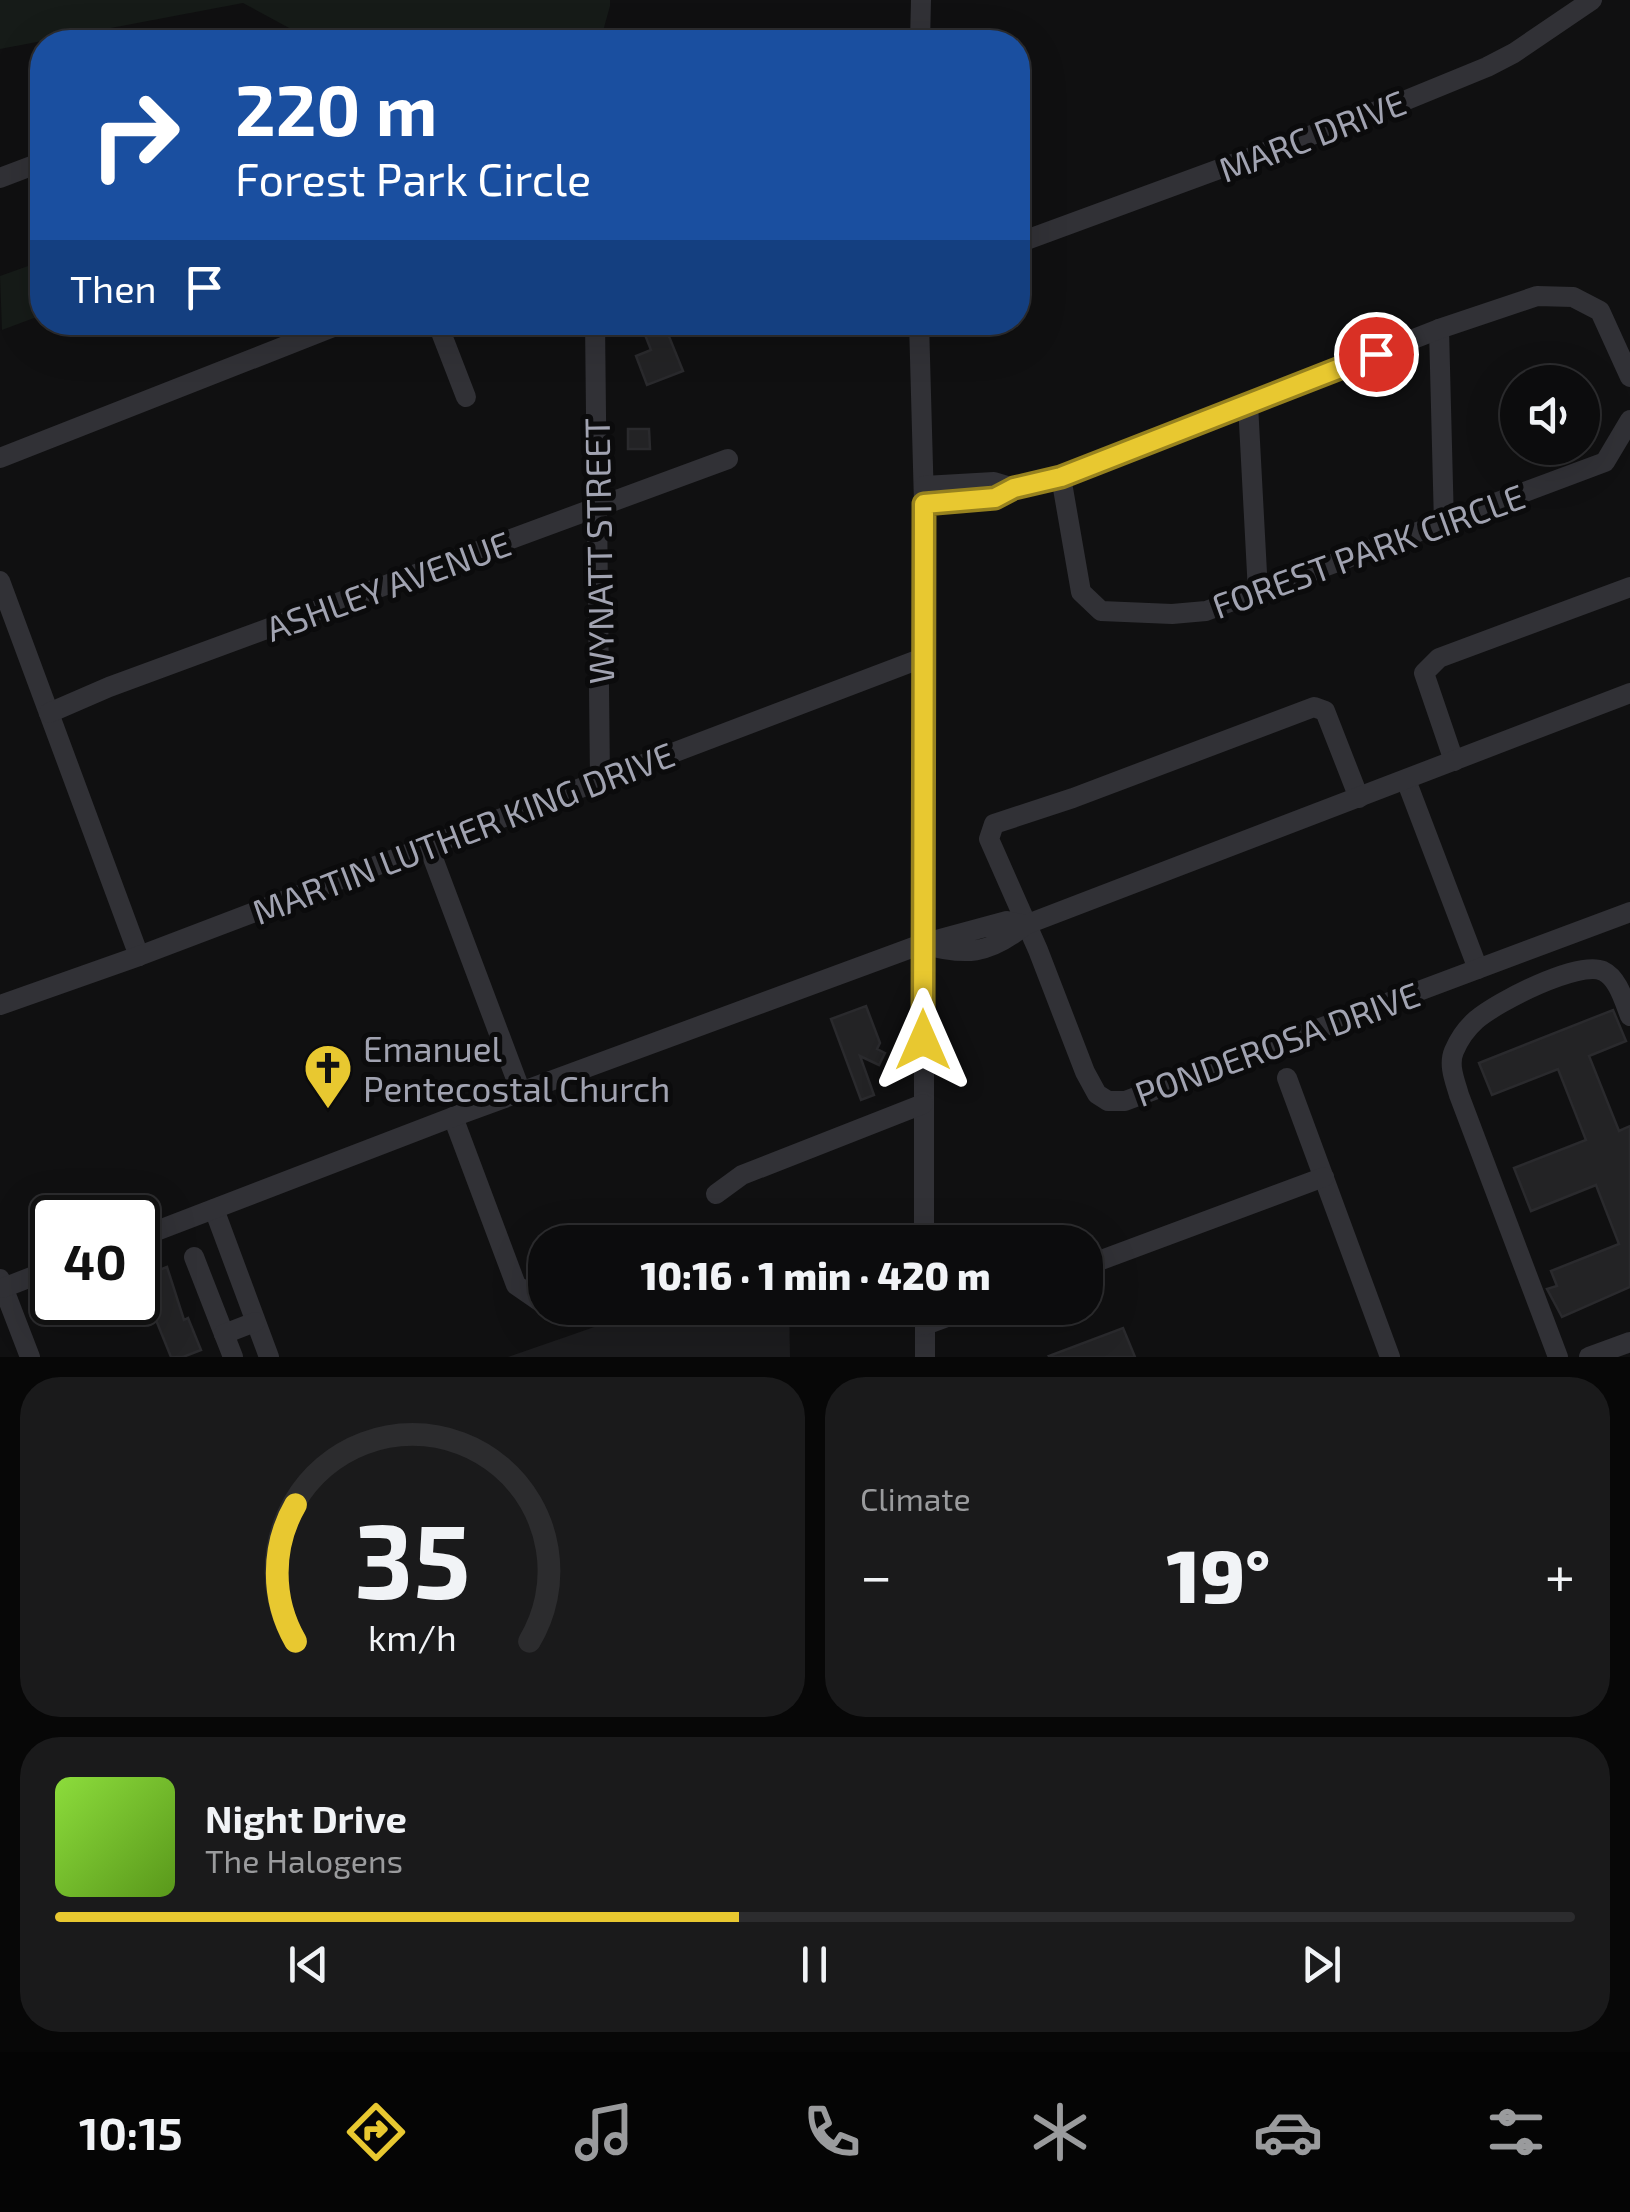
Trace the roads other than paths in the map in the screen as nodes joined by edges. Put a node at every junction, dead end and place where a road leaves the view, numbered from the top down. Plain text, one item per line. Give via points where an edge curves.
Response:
1 (920, 0) edge
2 (1592, 0) edge
3 (920, 30) edge
4 (30, 167) edge
5 (0, 178) edge
6 (1030, 239) edge
7 (1439, 328) junction
8 (313, 335) edge
9 (442, 335) edge
10 (596, 335) edge
11 (919, 335) edge
12 (1630, 377) edge
13 (466, 397) dead end
14 (1248, 404) junction
15 (1630, 420) edge
16 (0, 458) edge
17 (728, 459) dead end
18 (1061, 477) junction
19 (924, 495) junction
20 (598, 508) junction
21 (1444, 524) junction
22 (0, 582) edge
23 (1630, 587) edge
24 (1258, 592) junction
25 (925, 657) junction
26 (1630, 693) edge
27 (49, 713) junction
28 (1454, 762) junction
29 (600, 779) junction
30 (1406, 780) junction
31 (1359, 798) junction
32 (428, 845) junction
33 (1630, 912) edge
34 (1025, 926) junction
35 (922, 944) junction
36 (139, 956) junction
37 (1478, 969) junction
38 (0, 1005) edge
39 (1630, 1016) edge
40 (1286, 1078) dead end
41 (521, 1092) junction
42 (924, 1104) junction
43 (453, 1116) junction
44 (1324, 1176) junction
45 (716, 1194) dead end
46 (214, 1210) junction
47 (924, 1225) edge
48 (160, 1230) edge
49 (194, 1257) dead end
50 (1103, 1259) edge
51 (30, 1276) edge
52 (2, 1283) edge
53 (528, 1294) edge
54 (256, 1322) junction
55 (925, 1325) edge
56 (224, 1334) junction
57 (1630, 1342) edge
58 (30, 1357) edge
59 (233, 1357) edge
60 (269, 1357) edge
61 (925, 1357) edge
62 (1390, 1357) edge
63 (1558, 1357) edge
64 (1589, 1357) edge

1 - 3 street
2 - 6 street, MARC DRIVE via 1514,53 1404,102
4 - 5 street
7 - 12 street via 1537,296 1573,297 1600,311
7 - 14 street
7 - 21 street
8 - 16 street
9 - 13 street
10 - 20 street, WYNATT STREET
11 - 19 street
14 - 18 street
14 - 24 street
15 - 21 street, FOREST PARK CIRCLE via 1605,462
17 - 20 street, ASHLEY AVENUE
18 - 19 street via 995,498
18 - 24 street, FOREST PARK CIRCLE via 1081,592 1101,611 1206,611
19 - 25 street
20 - 27 street, ASHLEY AVENUE
20 - 29 street, WYNATT STREET
21 - 24 street, FOREST PARK CIRCLE
22 - 27 street
23 - 28 street via 1429,665 1427,688
25 - 29 street, MARTIN LUTHER KING DRIVE
25 - 35 street
26 - 28 street
27 - 36 street
28 - 30 street
29 - 32 street, MARTIN LUTHER KING DRIVE
30 - 31 street
30 - 37 street
31 - 34 street
31 - 34 street via 1325,711 1314,708 994,824 989,839
32 - 36 street, MARTIN LUTHER KING DRIVE
32 - 41 street
33 - 37 street, PONDEROSA DRIVE
34 - 35 street via 1007,921
34 - 37 street, PONDEROSA DRIVE via 1085,1072 1108,1102
35 - 41 street
35 - 42 street
36 - 38 street, MARTIN LUTHER KING DRIVE
39 - 63 street via 1611,975 1581,969 1492,1008 1459,1039 1450,1062
40 - 44 street
41 - 43 street
42 - 45 street via 742,1175
42 - 47 street
43 - 46 street
43 - 53 street via 516,1286
44 - 50 street
44 - 62 street
46 - 48 street
46 - 54 street
49 - 56 street
51 - 52 street
52 - 58 street
54 - 56 street
54 - 60 street
55 - 61 street
56 - 59 street
57 - 64 street

